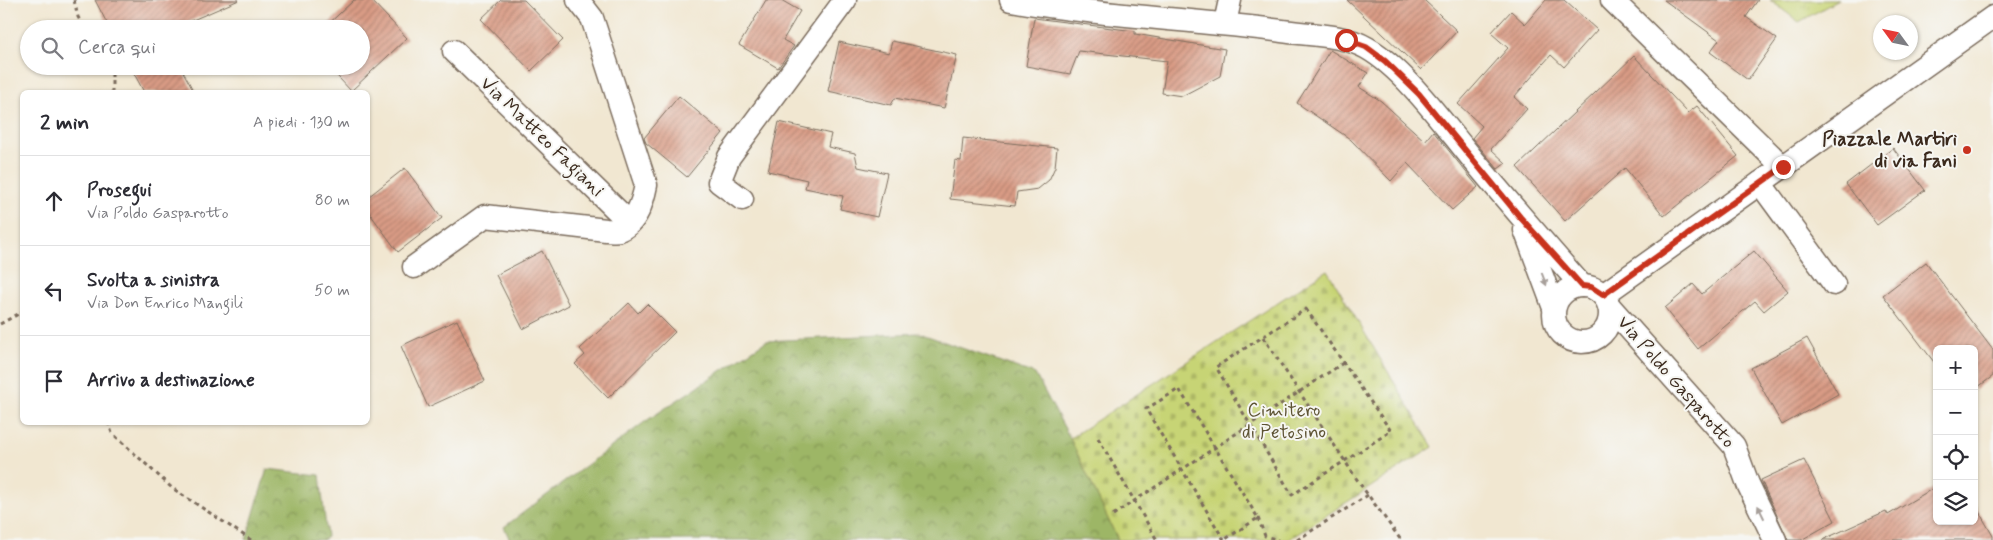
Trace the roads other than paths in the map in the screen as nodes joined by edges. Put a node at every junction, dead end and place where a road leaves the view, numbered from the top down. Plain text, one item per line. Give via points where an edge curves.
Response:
1 (578, 0) edge
2 (845, 0) edge
3 (1230, 0) edge
4 (1612, 0) edge
5 (1018, 1) edge
6 (1993, 17) edge
7 (1225, 23) junction
8 (454, 51) dead end
9 (1783, 167) junction
10 (1760, 184) junction
11 (742, 200) dead end
12 (1520, 217) junction
13 (629, 222) junction
14 (414, 267) dead end
15 (1834, 284) dead end
16 (1582, 286) junction
17 (1607, 302) junction
18 (1554, 308) junction
19 (1775, 540) edge

1 - 13 street via 592,18 646,185 642,206
2 - 11 street via 729,158 719,182
3 - 7 street
4 - 9 street
5 - 7 street
6 - 9 street
7 - 12 street via 1346,40 1366,47 1419,94
8 - 13 street, Via Matteo Fagiani
9 - 10 street
10 - 15 street
10 - 17 street
12 - 16 street
12 -> 18 street
13 - 14 street, Via Matteo Fagiani via 620,230 606,230 485,216
16 - 17 street via 1591,287
16 - 18 street via 1564,292
17 - 18 street via 1608,326 1603,334 1587,342 1578,343 1561,334
19 -> 17 street, Via Poldo Gasparotto via 1734,446

